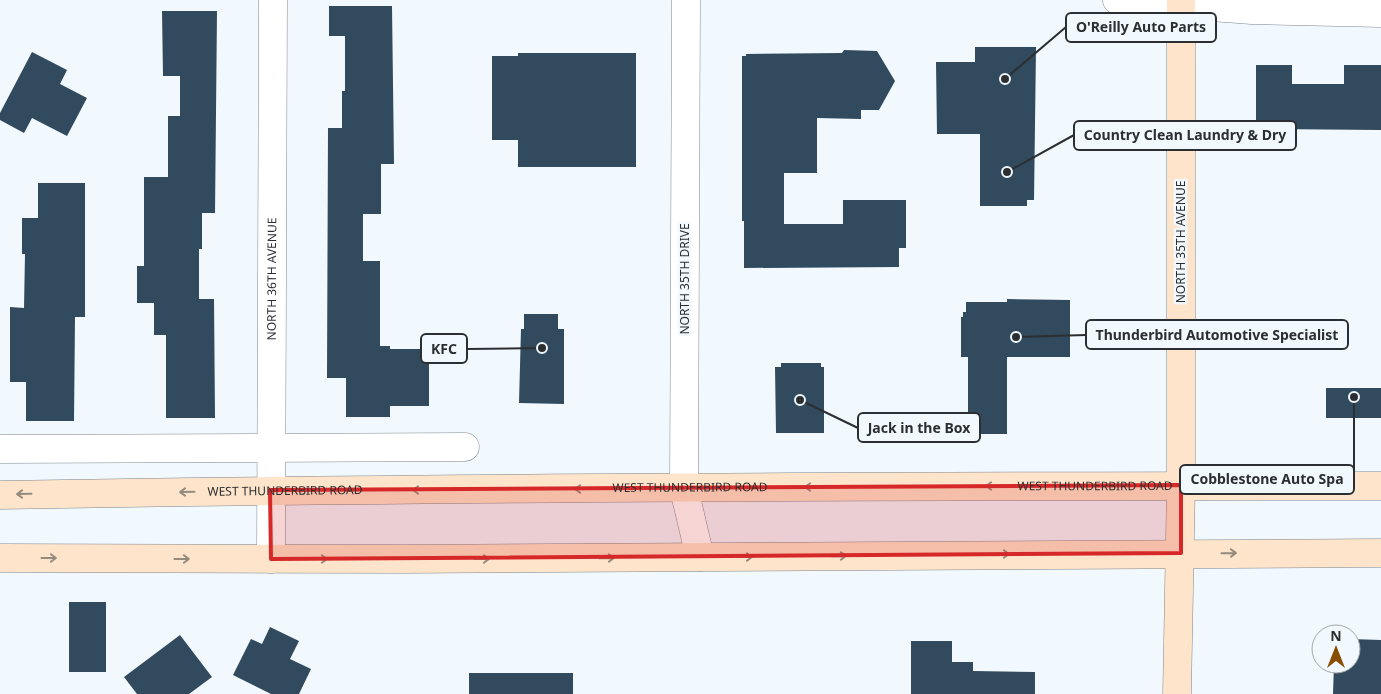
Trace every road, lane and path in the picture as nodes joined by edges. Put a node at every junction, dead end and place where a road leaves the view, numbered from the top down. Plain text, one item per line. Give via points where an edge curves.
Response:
1 (273, 0) edge
2 (686, 0) edge
3 (1117, 0) edge
4 (1182, 2) edge
5 (1381, 13) edge
6 (466, 446) dead end
7 (271, 447) junction
8 (0, 449) edge
9 (1182, 484) junction
10 (1381, 486) edge
11 (684, 489) junction
12 (270, 490) junction
13 (0, 495) edge
14 (1181, 553) junction
15 (1381, 553) edge
16 (700, 557) junction
17 (0, 558) edge
18 (271, 559) junction
19 (1177, 694) edge

1 - 7 street, NORTH 36TH AVENUE
2 - 11 street, NORTH 35TH DRIVE
3 - 4 street
4 - 5 street via 1252,10
4 - 9 main road, NORTH 35TH AVENUE
6 - 7 street
7 - 8 street
7 - 12 street, NORTH 36TH AVENUE
9 - 10 main road, WEST THUNDERBIRD ROAD
9 -> 11 main road, WEST THUNDERBIRD ROAD
9 - 14 main road, NORTH 35TH AVENUE
11 -> 12 main road, WEST THUNDERBIRD ROAD
11 - 16 street, NORTH 35TH DRIVE
12 -> 13 main road, WEST THUNDERBIRD ROAD
12 - 18 street, NORTH 36TH AVENUE
14 -> 15 main road
16 -> 14 main road
14 - 19 main road, NORTH 35TH AVENUE
18 -> 16 main road
17 -> 18 main road

